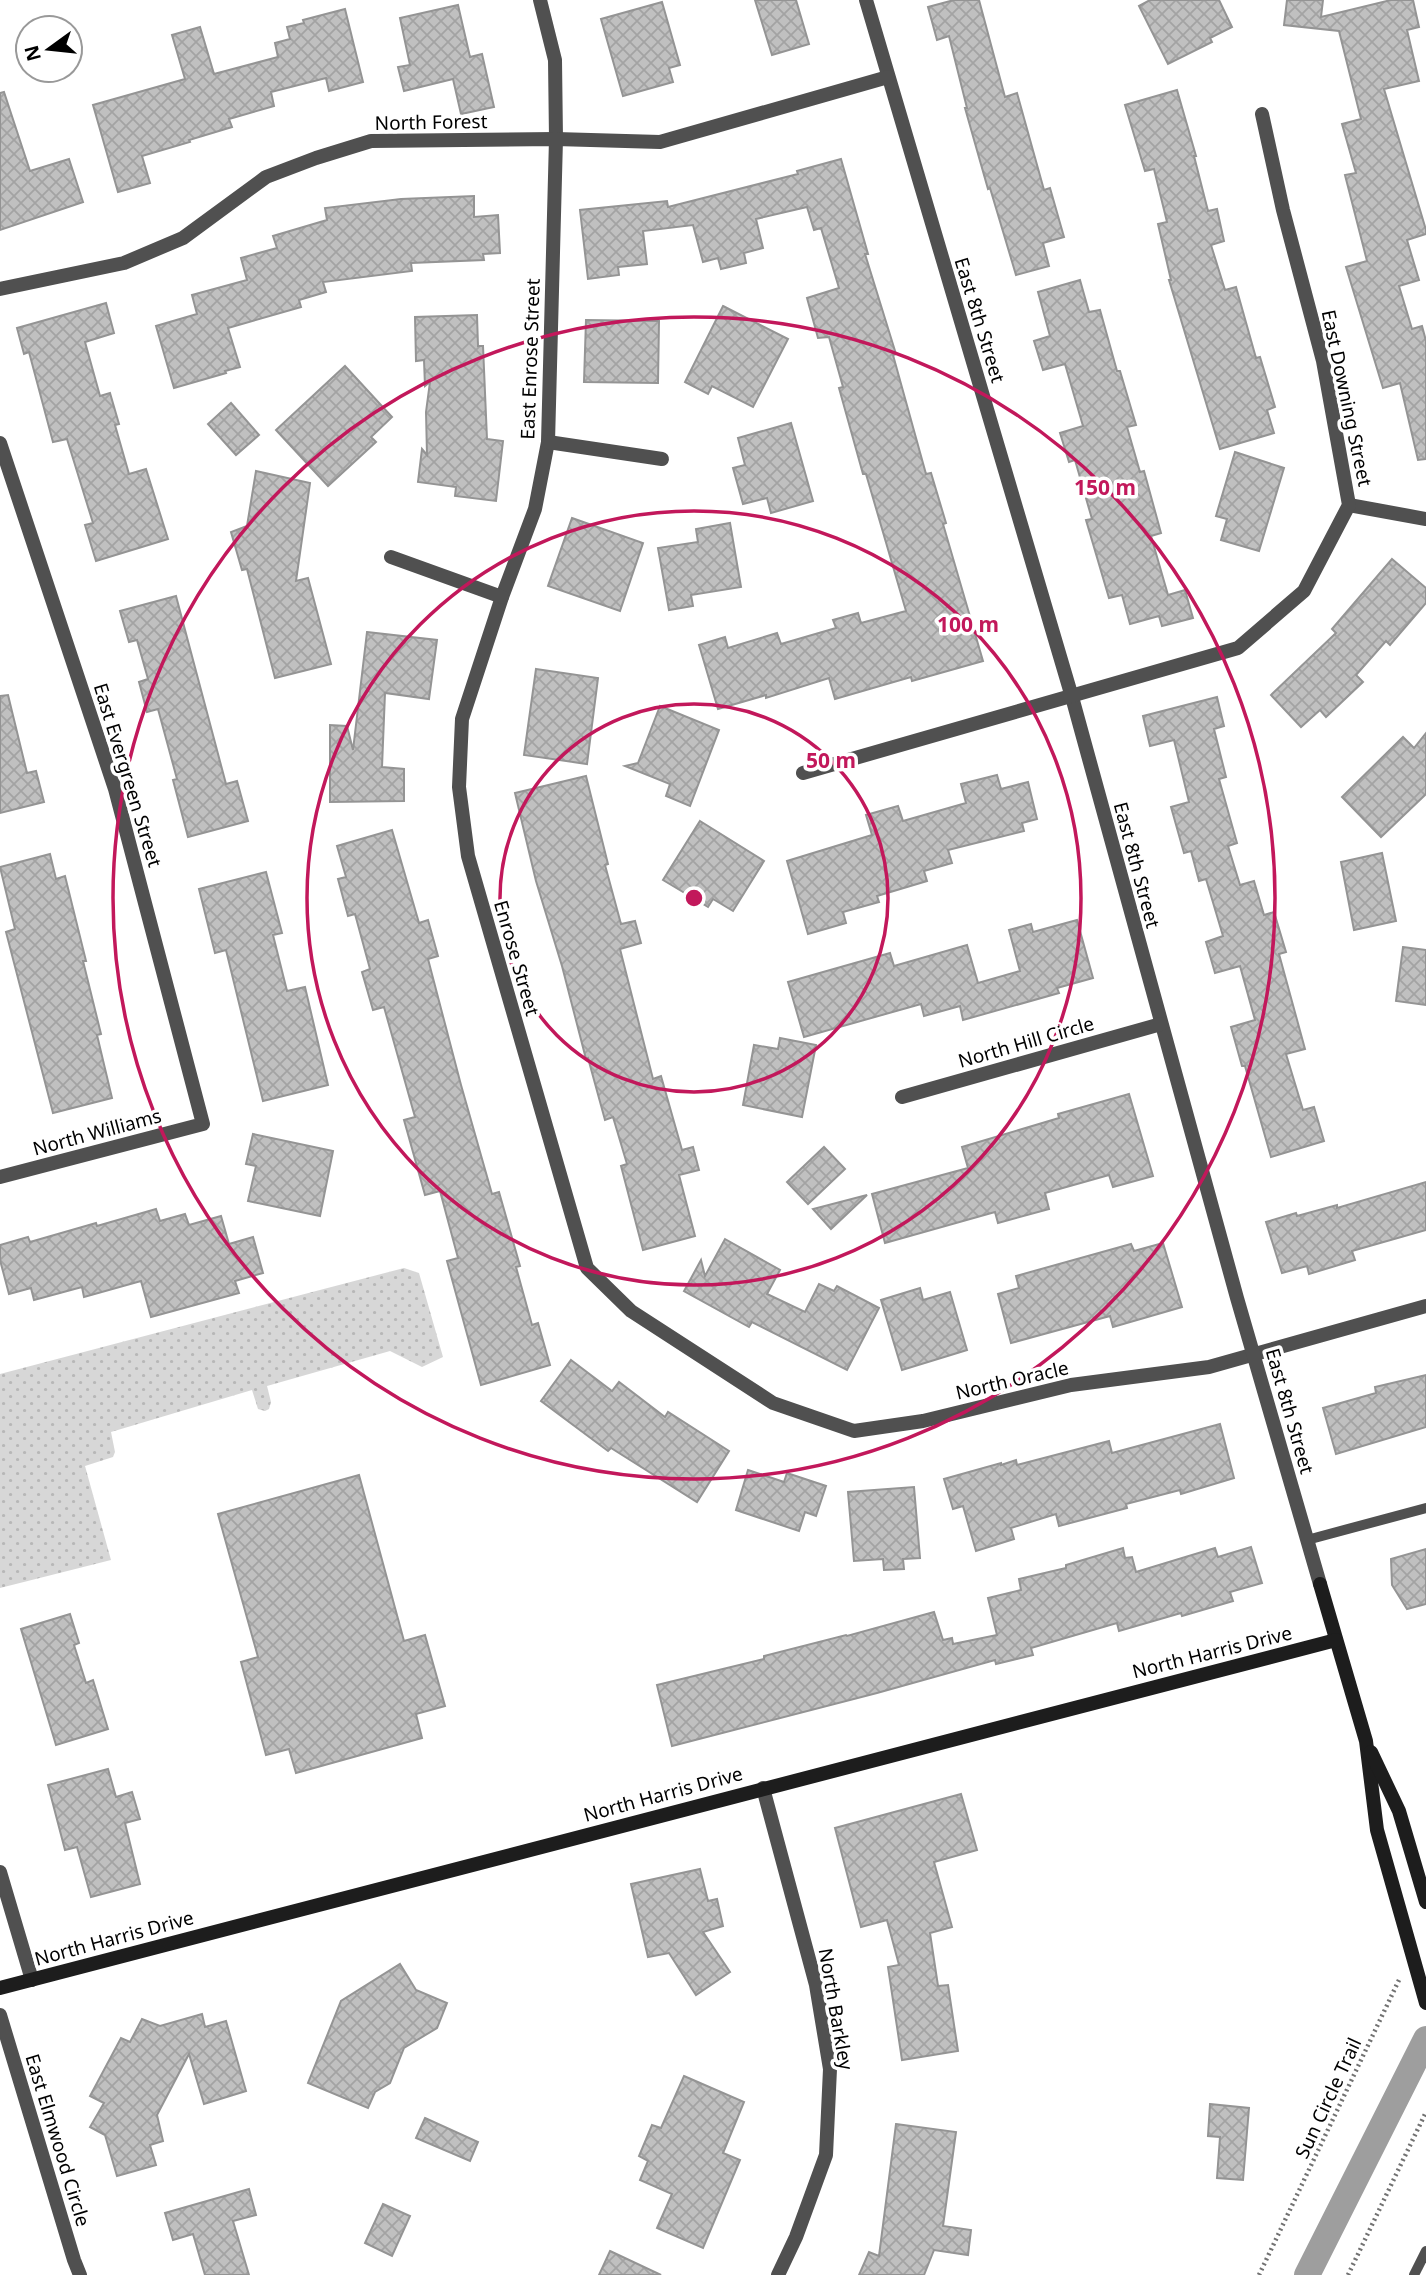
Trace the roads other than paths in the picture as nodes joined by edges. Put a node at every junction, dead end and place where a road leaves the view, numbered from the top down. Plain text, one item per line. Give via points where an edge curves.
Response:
1 (540, 0) edge
2 (866, 0) edge
3 (888, 77) junction
4 (1262, 114) dead end
5 (556, 139) junction
6 (0, 289) edge
7 (548, 442) junction
8 (0, 443) edge
9 (662, 459) dead end
10 (1349, 505) junction
11 (1426, 519) edge
12 (391, 557) dead end
13 (502, 597) junction
14 (1072, 697) junction
15 (803, 773) dead end
16 (1161, 1024) junction
17 (902, 1097) dead end
18 (203, 1124) joint
19 (0, 1177) edge
20 (1426, 1306) edge
21 (631, 1311) joint
22 (1253, 1354) junction
23 (1426, 1508) edge
24 (1307, 1540) junction
25 (1336, 1640) junction
26 (1366, 1741) junction
27 (763, 1788) junction
28 (0, 1872) edge
29 (1426, 1902) edge
30 (32, 1980) junction
31 (0, 1988) edge
32 (1426, 2003) edge
33 (0, 2015) edge
34 (1426, 2251) edge
35 (80, 2275) edge
36 (778, 2275) edge
37 (1414, 2275) edge

1 - 5 street, East Enrose Street via 555,60
2 - 3 street, East 8th Street
3 - 5 street, North Forest via 660,142
3 - 14 street, East 8th Street
4 - 10 street, East Downing Street via 1323,361
5 - 6 street, North Forest via 371,141 266,177 183,237 124,263
5 - 7 street, East Enrose Street
7 - 9 street
7 - 13 street, East Enrose Street via 535,509
8 - 18 street, East Evergreen Street via 115,789
10 - 11 street
10 - 14 street, East Downing Street via 1304,591 1238,649
12 - 13 street
13 - 21 street, Enrose Street via 462,719 459,787 468,856 587,1268
14 - 15 street, East Downing Street
14 - 16 street, East 8th Street
16 - 17 street, North Hill Circle
16 - 22 street, East 8th Street
18 - 19 street, North Williams
20 - 22 street, North Oracle
21 - 22 street, North Oracle via 774,1403 854,1431 923,1421 1071,1385 1209,1367
22 - 24 street, East 8th Street
23 - 24 lane
24 - 25 street, East 8th Street
25 - 26 street, East 8th Street
25 - 27 street, North Harris Drive
26 - 29 street, East 8th Street via 1399,1811
26 - 32 street, East 8th Street via 1377,1830
27 - 30 street, North Harris Drive
27 - 36 street, North Barkley via 816,1985 830,2069 826,2155
28 - 30 street
30 - 31 street, North Harris Drive
33 - 35 street, East Elmwood Circle
34 - 37 lane

